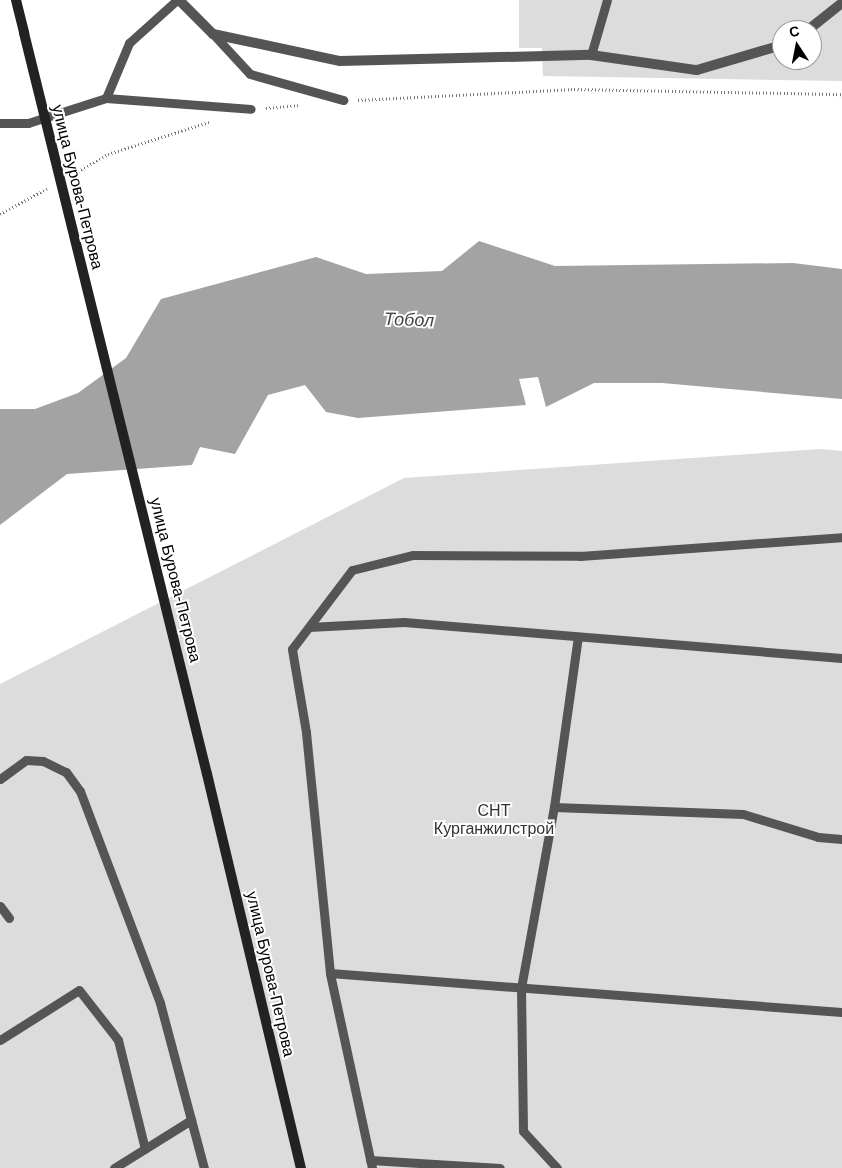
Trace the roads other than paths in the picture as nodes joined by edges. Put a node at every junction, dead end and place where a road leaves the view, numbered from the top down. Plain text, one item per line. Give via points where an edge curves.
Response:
1 (16, 0) edge
2 (178, 0) edge
3 (607, 0) edge
4 (842, 2) edge
5 (820, 20) edge
6 (213, 34) junction
7 (772, 48) edge
8 (591, 55) junction
9 (106, 98) junction
10 (343, 100) road end
11 (251, 109) road end
12 (0, 123) edge
13 (842, 537) edge
14 (309, 627) junction
15 (578, 637) junction
16 (842, 658) edge
17 (0, 779) edge
18 (554, 807) junction
19 (842, 839) edge
20 (0, 906) edge
21 (10, 918) dead end
22 (330, 973) junction
23 (521, 988) junction
24 (842, 1012) edge
25 (0, 1040) edge
26 (191, 1120) junction
27 (145, 1149) junction
28 (371, 1164) edge
29 (114, 1168) edge
30 (204, 1168) edge
31 (301, 1168) edge
32 (500, 1168) edge
33 (557, 1168) edge

1 - 31 main road, улица Бурова-Петрова, bridge via 208,774
2 - 6 street
2 - 9 lane via 130,43
3 - 8 lane
4 - 5 street
6 - 8 street via 340,61
6 - 10 lane via 250,74
7 - 8 street via 697,70
9 - 11 lane
9 - 12 lane via 28,123
13 - 14 lane via 580,556 413,555 352,570
14 - 15 lane via 404,622
14 - 22 lane via 292,648 306,732
15 - 16 lane
15 - 18 lane
17 - 26 lane via 26,760 43,761 66,772 80,791 160,1004
18 - 19 lane via 743,814 818,837
18 - 23 lane
20 - 21 lane
22 - 23 lane
22 - 28 lane
23 - 24 lane
23 - 33 lane via 523,1131
25 - 27 lane via 79,990 118,1040
26 - 27 lane
26 - 30 lane
27 - 29 lane
28 - 32 lane

